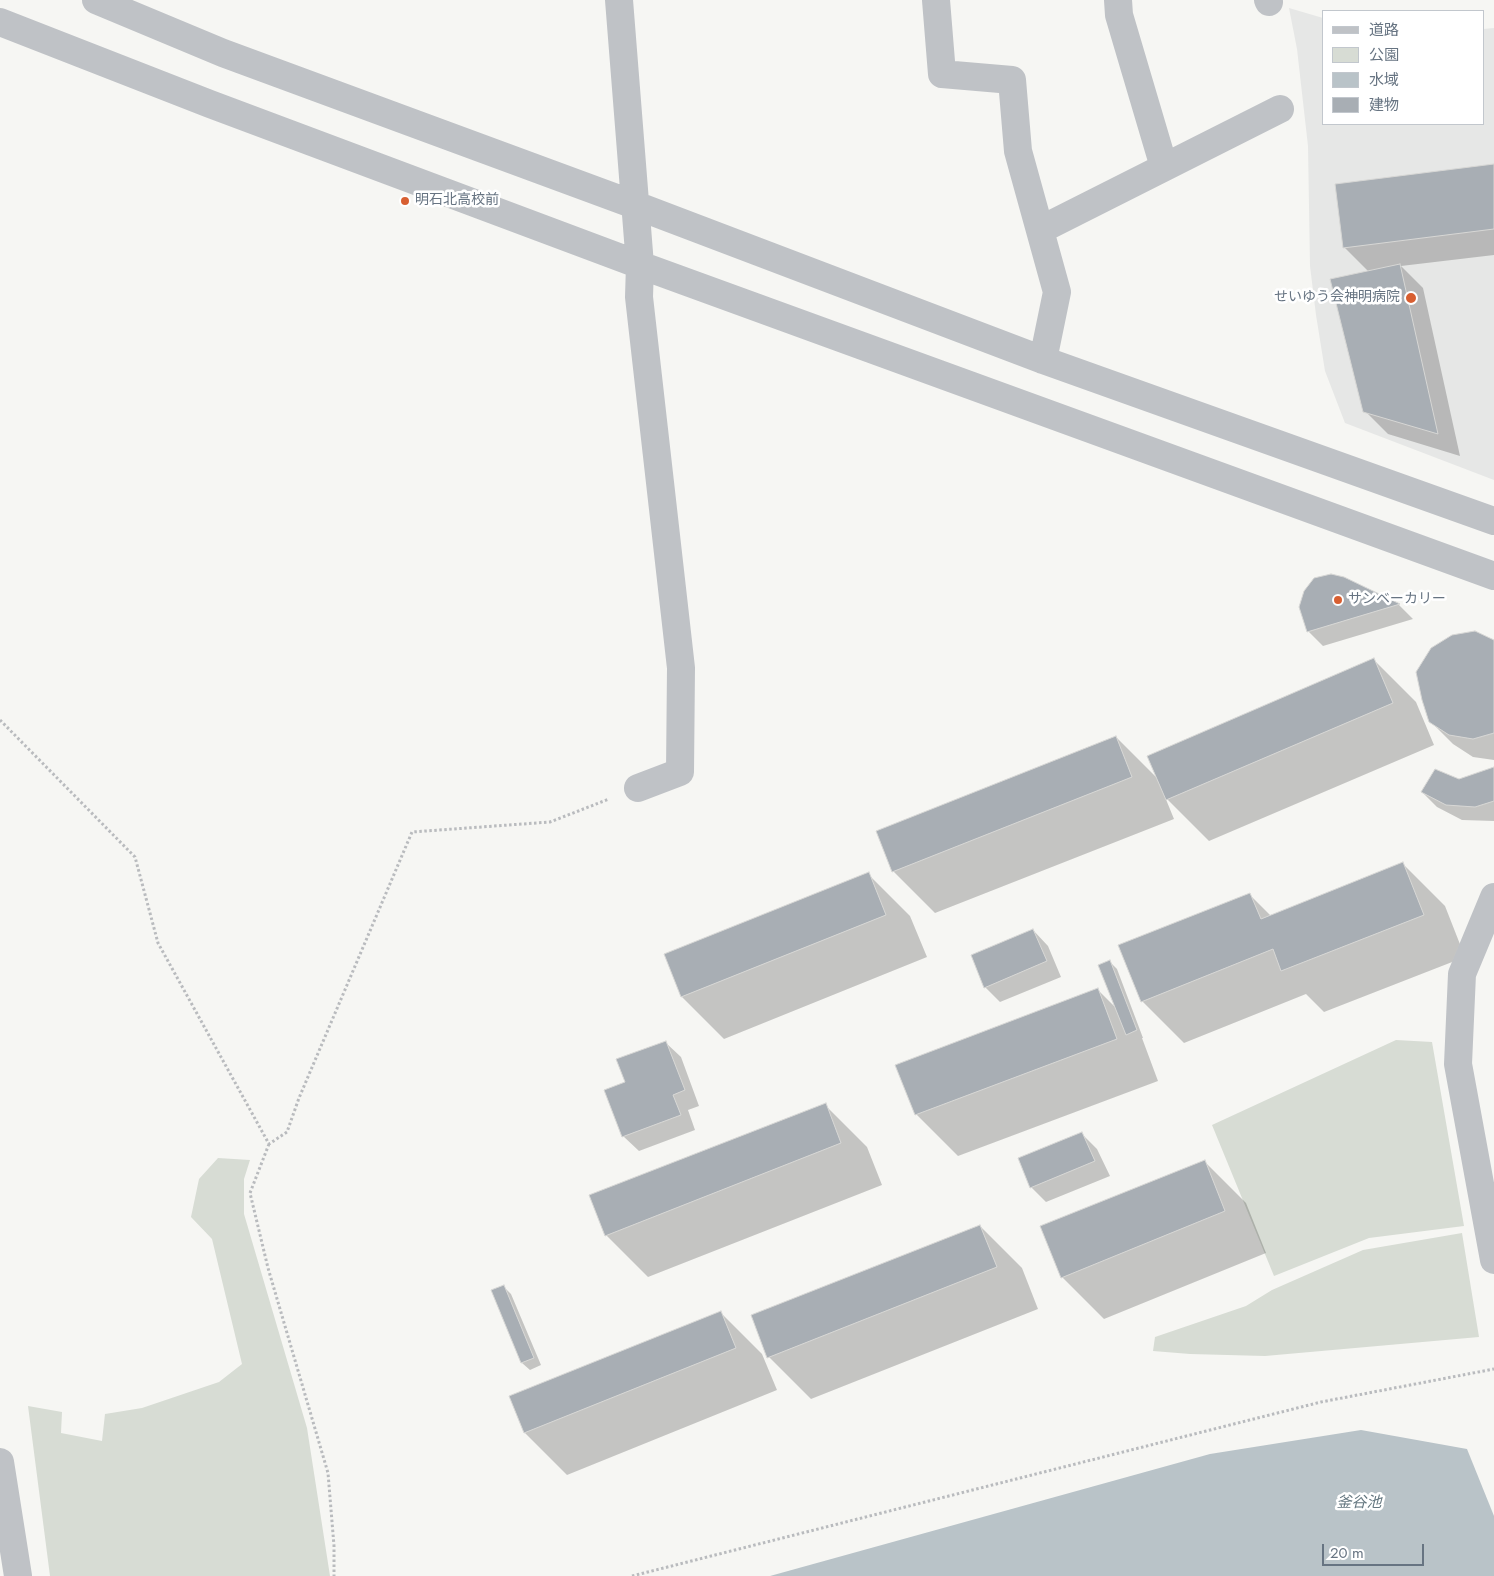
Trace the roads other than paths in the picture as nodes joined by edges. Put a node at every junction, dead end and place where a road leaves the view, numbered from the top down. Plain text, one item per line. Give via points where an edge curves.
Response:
1 (96, 0) edge
2 (619, 0) edge
3 (936, 0) edge
4 (1118, 0) edge
5 (0, 22) edge
6 (1280, 109) dead end
7 (1164, 167) junction
8 (635, 205) junction
9 (1040, 230) junction
10 (640, 265) junction
11 (1043, 360) junction
12 (1494, 521) edge
13 (1494, 576) edge
14 (638, 788) road end
15 (1494, 897) edge
16 (1494, 1260) edge
17 (0, 1462) edge
18 (18, 1576) edge

1 - 8 street via 223,53
2 - 8 street
3 - 9 street via 942,74 1012,80 1018,151
4 - 7 street via 1119,15
5 - 10 street
6 - 7 street
7 - 9 street
8 - 10 street
8 - 11 street
9 - 11 street via 1057,292
10 - 13 street
10 - 14 street via 639,297 681,668 680,772
11 - 12 street
15 - 16 street via 1462,974 1458,1064
17 - 18 street

